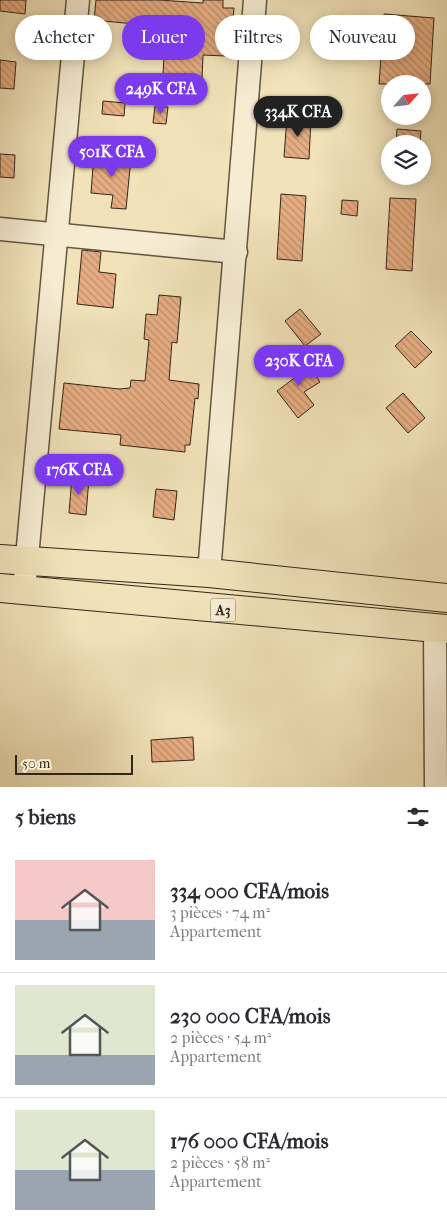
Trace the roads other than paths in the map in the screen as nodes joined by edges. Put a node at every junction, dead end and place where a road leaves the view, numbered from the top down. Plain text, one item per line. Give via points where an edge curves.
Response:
1 (78, 0) edge
2 (255, 0) edge
3 (0, 229) edge
4 (57, 234) junction
5 (236, 252) junction
6 (13, 560) edge
7 (209, 573) junction
8 (12, 589) edge
9 (447, 598) edge
10 (441, 629) edge
11 (436, 787) edge

1 - 4 street
2 - 5 street
3 - 4 street
4 - 5 street
4 - 6 street
5 - 7 street
6 - 7 highway
6 - 8 street
7 - 9 highway
8 - 10 highway, A3
10 - 11 street

